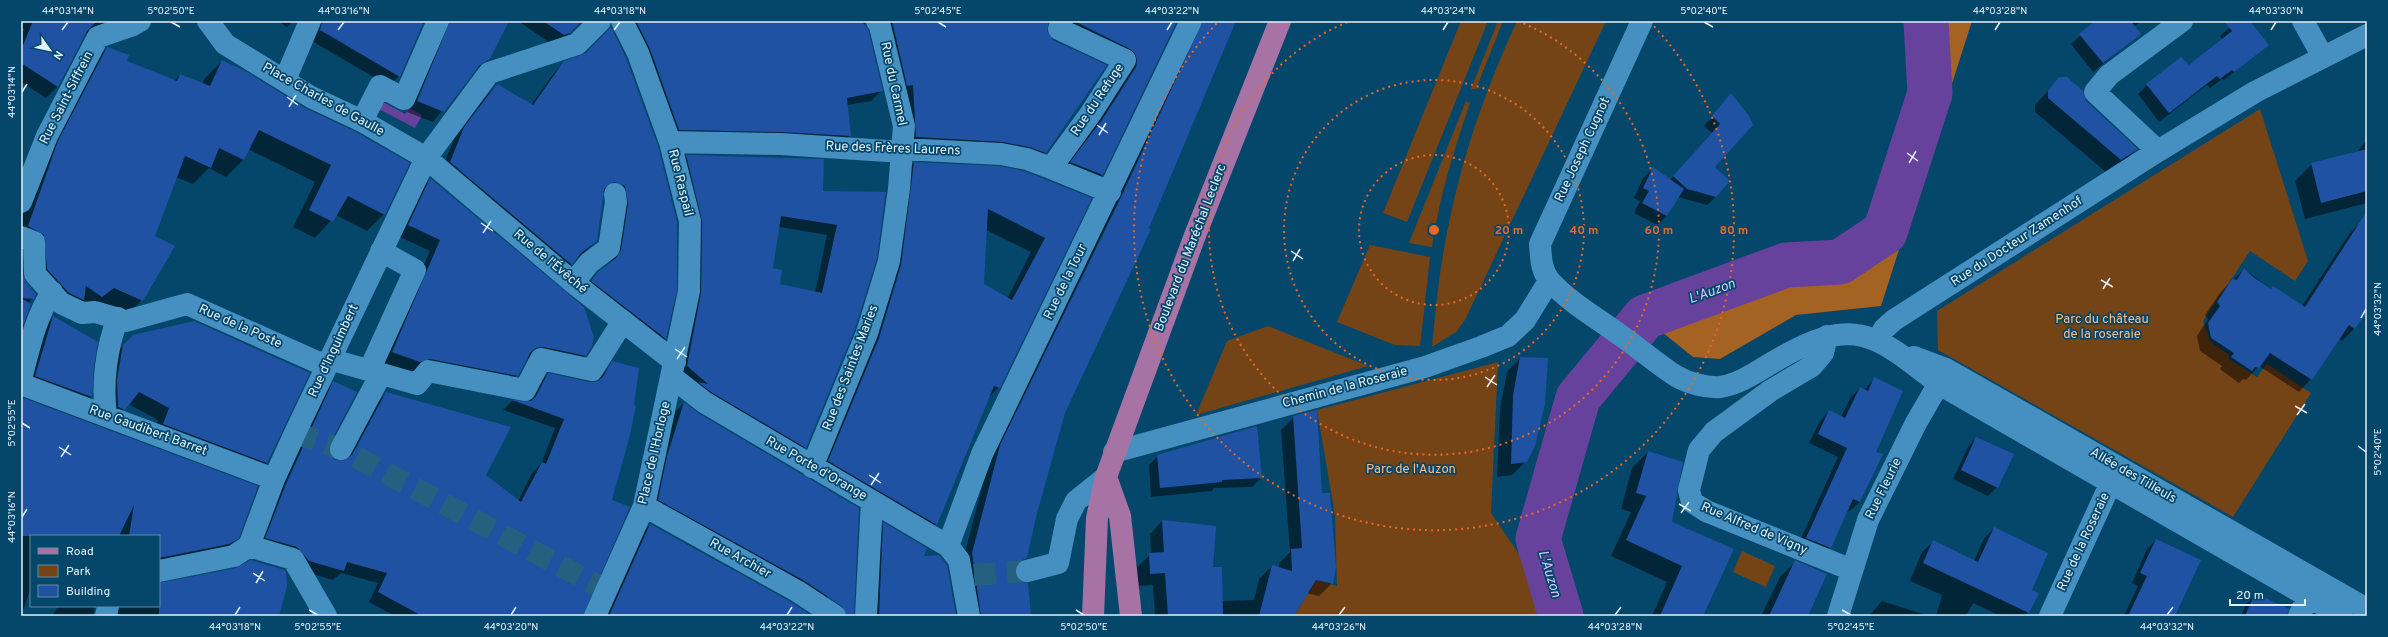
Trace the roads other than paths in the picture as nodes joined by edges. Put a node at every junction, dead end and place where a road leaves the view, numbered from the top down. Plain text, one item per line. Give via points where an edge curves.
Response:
1 (140, 21) edge
2 (208, 21) edge
3 (310, 21) edge
4 (438, 21) edge
5 (600, 21) edge
6 (622, 21) edge
7 (878, 21) edge
8 (1062, 21) edge
9 (1191, 21) edge
10 (1280, 21) edge
11 (1642, 21) edge
12 (2182, 21) edge
13 (2303, 21) edge
14 (2367, 35) edge
15 (2323, 57) junction
16 (285, 80) junction
17 (362, 121) junction
18 (670, 142) junction
19 (904, 149) junction
20 (2158, 151) junction
21 (426, 158) junction
22 (1051, 168) junction
23 (1110, 192) junction
24 (615, 194) dead end
25 (21, 202) edge
26 (21, 237) edge
27 (381, 251) junction
28 (28, 266) edge
29 (1550, 281) junction
30 (574, 282) junction
31 (52, 292) junction
32 (118, 318) junction
33 (623, 321) junction
34 (1827, 336) junction
35 (1876, 341) junction
36 (328, 363) junction
37 (674, 370) junction
38 (375, 372) junction
39 (1943, 377) junction
40 (21, 379) edge
41 (21, 384) edge
42 (106, 415) junction
43 (341, 448) dead end
44 (1114, 452) junction
45 (812, 467) junction
46 (2116, 476) junction
47 (1106, 477) junction
48 (274, 479) junction
49 (872, 501) junction
50 (644, 506) junction
51 (249, 546) junction
52 (961, 564) junction
53 (1852, 570) junction
54 (160, 571) edge
55 (1027, 571) tunnel mouth
56 (2308, 597) edge
57 (2367, 609) edge
58 (326, 616) edge
59 (595, 616) edge
60 (835, 616) edge
61 (866, 616) edge
62 (969, 616) edge
63 (1093, 616) edge
64 (1131, 616) edge
65 (1838, 616) edge
66 (2050, 616) edge
67 (2342, 616) edge

1 - 25 street, Rue Saint-Siffrein via 98,37 47,136
2 - 16 street, Place Charles de Gaulle via 225,44
3 - 16 street
4 - 17 street via 404,99 380,86
5 - 21 street, Rue d'Inguimbert via 577,44 489,73
6 - 18 street, Rue Raspail via 638,53
7 - 19 street, Rue du Carmel via 904,126
8 - 22 street, Rue du Refuge via 1059,28 1125,60
9 - 23 street, Rue de la Tour
10 - 44 main road, Boulevard du Maréchal Leclerc via 1194,238
11 - 29 street, Rue Joseph Cugnot via 1540,244 1541,265
12 - 20 street via 2109,75 2095,92
13 - 15 street
14 - 15 street, Rue du Docteur Zamenhof
15 - 20 street, Rue du Docteur Zamenhof via 2255,92
16 - 17 street, Place Charles de Gaulle via 311,97
17 - 21 street, Place Charles de Gaulle
18 - 19 street, Rue des Frères Laurens via 781,144 887,151
18 - 37 street, Rue Raspail via 690,221 689,291
19 - 22 street, Rue des Frères Laurens via 1001,154 1027,159
19 - 45 street, Rue des Saintes Maries via 889,261 867,333
20 - 35 street, Rue du Docteur Zamenhof via 1894,320
21 - 27 street, Rue d'Inguimbert
21 - 30 street, Rue de l'Évêché
22 - 23 street, Rue des Frères Laurens
23 - 52 street, Rue de la Tour via 982,454
24 - 30 street via 609,248 589,263
26 - 28 street via 34,242
27 - 36 street, Rue d'Inguimbert
27 - 38 street via 415,270
28 - 31 street, Rue de la Poste
29 - 34 street via 1580,306 1677,376 1698,385 1720,387 1743,380 1796,348
29 - 44 street, Chemin de la Roseraie via 1525,320 1502,339 1425,366
30 - 33 street, Rue de l'Évêché
31 - 32 street, Rue de la Poste via 61,303 82,313 95,312
31 - 40 street via 44,303 35,328
32 - 36 street, Rue de la Poste via 126,321 187,304
32 - 42 street via 108,352 104,380
33 - 37 street, Rue de l'Évêché
33 - 38 street, Rue de la Poste via 592,370 541,360 525,390 428,371 417,384
34 - 35 street via 1844,334
34 - 53 street, Rue Alfred de Vigny via 1823,353 1812,366 1770,391 1714,432 1698,450 1689,490 1692,502 1706,511
35 - 39 street, Allée des Tilleuls
36 - 38 street, Rue de la Poste
36 - 48 street, Rue d'Inguimbert
37 - 45 street, Rue Porte d'Orange via 704,402
37 - 50 street, Place de l'Horloge
38 - 43 street
39 - 46 street, Allée des Tilleuls
39 - 53 street, Rue Fleurie via 1916,423 1868,520
41 - 42 street, Rue Gaudibert Barret
42 - 48 street, Rue Gaudibert Barret
44 - 47 main road, Boulevard du Maréchal Leclerc
45 - 49 street, Rue Porte d'Orange
46 - 56 street, Allée des Tilleuls
46 - 66 street, Rue de la Roseraie
47 - 55 street via 1076,501 1067,518 1058,563
47 - 63 main road, Boulevard du Maréchal Leclerc via 1097,518
47 - 64 main road via 1120,516
48 - 51 street, Rue d'Inguimbert
49 - 52 street, Rue Porte d'Orange
49 - 61 street
50 - 59 street, Place de l'Horloge
50 - 60 street, Rue Archier via 797,591
51 - 54 street via 234,556
51 - 58 street via 293,559
52 - 62 street
53 - 65 street, Rue Fleurie
56 - 57 street, Allée des Tilleuls
56 - 67 street, Allée des Tilleuls

